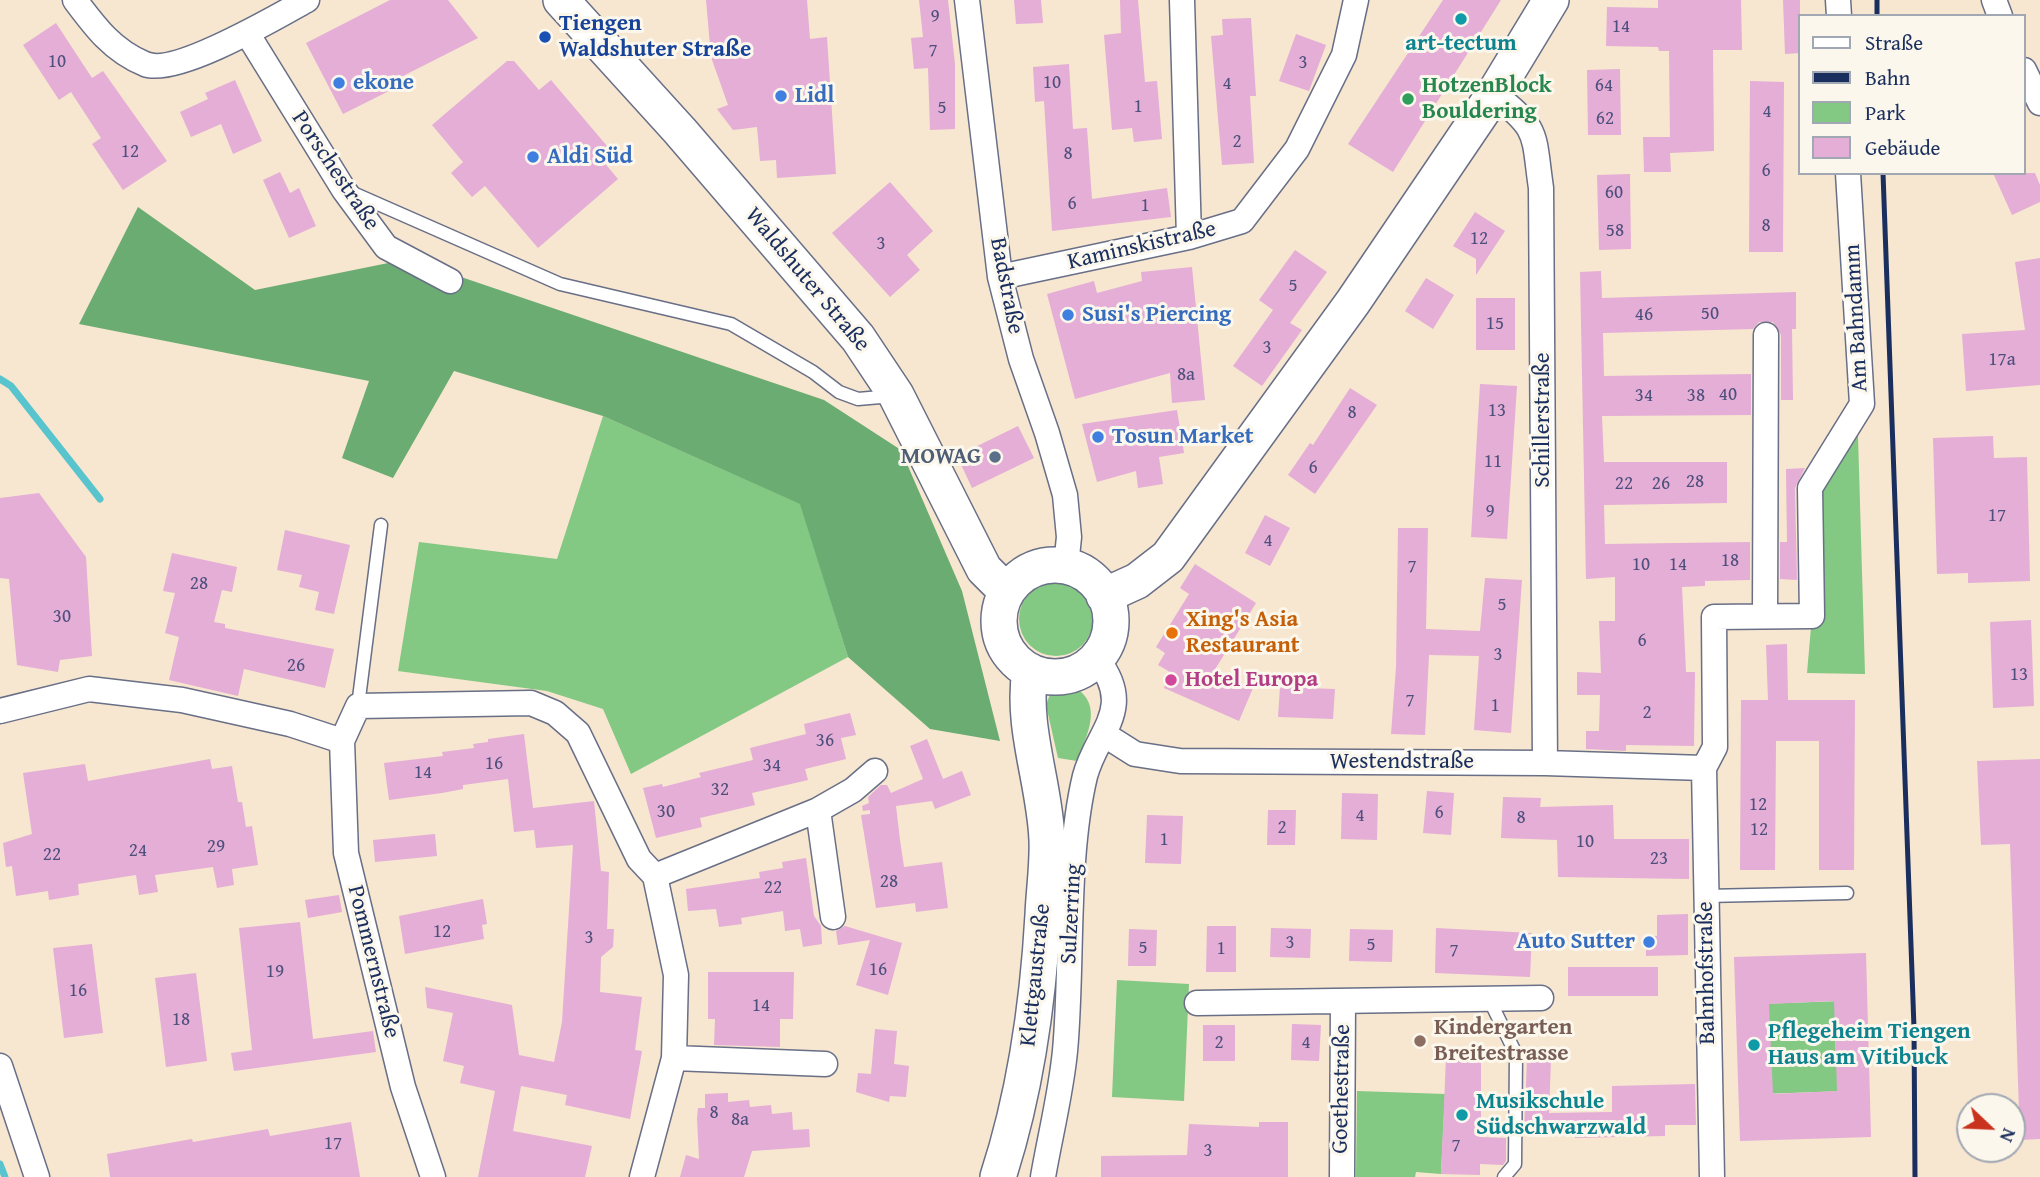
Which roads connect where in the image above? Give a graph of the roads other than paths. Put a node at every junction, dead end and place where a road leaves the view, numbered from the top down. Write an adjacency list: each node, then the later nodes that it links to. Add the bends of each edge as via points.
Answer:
1 (75, 0): 8 (street, via 106,41 148,66 194,58)
2 (307, 0): 8 (street)
3 (561, 0): 18 (main road, Waldshuter Straße, via 859,338)
4 (967, 0): 15 (street, Badstraße)
5 (1182, 0): 14 (street)
6 (1356, 0): 14 (street, Kaminskistraße, via 1344,55 1297,149 1242,221)
7 (1551, 0): 10 (main road)
8 (247, 33): 13 (street, Porschestraße)
9 (2026, 74): 11 (street)
10 (1494, 94): 22 (main road, via 1353,302 1195,504 1168,557 1137,581); 30 (street, Schillerstraße, via 1533,129 1541,188)
11 (2040, 103)
12 (1848, 175): 23 (street, Am Bahndamm, via 1862,404 1810,488 1812,615)
13 (344, 190): 16 (street, Porschestraße, via 386,247); 18 (lane, via 561,284 731,324 813,372 832,390 859,399)
14 (1189, 237): 15 (street, Kaminskistraße)
15 (1000, 277): 20 (street, Badstraße, via 1065,495)
16 (450, 281)
17 (1766, 335): 23 (street)
18 (895, 395): 21 (main road, Waldshuter Straße, via 984,569)
19 (381, 525): 26 (lane)
20 (1066, 566): 21 (main road, via 1035,569); 22 (main road, via 1080,570)
21 (1006, 592): 25 (main road, via 998,617 1001,638 1010,657)
22 (1104, 596): 24 (main road, via 1110,629)
23 (1765, 616): 31 (street, via 1714,617 1715,747)
24 (1097, 659): 25 (main road, via 1070,675); 28 (street, Sulzerring, via 1113,691)
25 (1030, 671): 48 (main road, Klettgaustraße, via 1026,699 1047,841 1038,995 1026,1073)
26 (358, 706): 29 (street, Pommernstraße); 34 (street, via 531,703 555,713 578,733 639,859)
27 (0, 711): 29 (street, via 89,689 182,699)
28 (1105, 735): 30 (street, Westendstraße, via 1135,754 1180,761); 49 (street, Sulzerring, via 1086,775 1078,825 1065,1053)
29 (342, 741): 46 (street, Pommernstraße, via 346,853 403,1087)
30 (1545, 763): 31 (street, Westendstraße)
31 (1704, 768): 36 (street, Bahnhofstraße)
32 (875, 771): 33 (street)
33 (818, 810): 34 (street); 37 (street)
34 (655, 876): 42 (street, via 677,975)
35 (1847, 893): 36 (lane)
36 (1705, 896): 52 (street, Bahnhofstraße)
37 (833, 918)
38 (1541, 998): 39 (street, Goethestraße)
39 (1489, 999): 40 (street, Goethestraße); 51 (lane, via 1516,1054 1515,1164)
40 (1343, 1001): 41 (street, Goethestraße); 50 (street, Goethestraße)
41 (1197, 1003)
42 (674, 1058): 43 (street); 47 (street)
43 (825, 1064)
44 (0, 1066): 45 (street)
45 (37, 1177)
46 (433, 1177)
47 (642, 1177)
48 (998, 1177)
49 (1043, 1177)
50 (1342, 1177)
51 (1504, 1177)
52 (1712, 1177)

